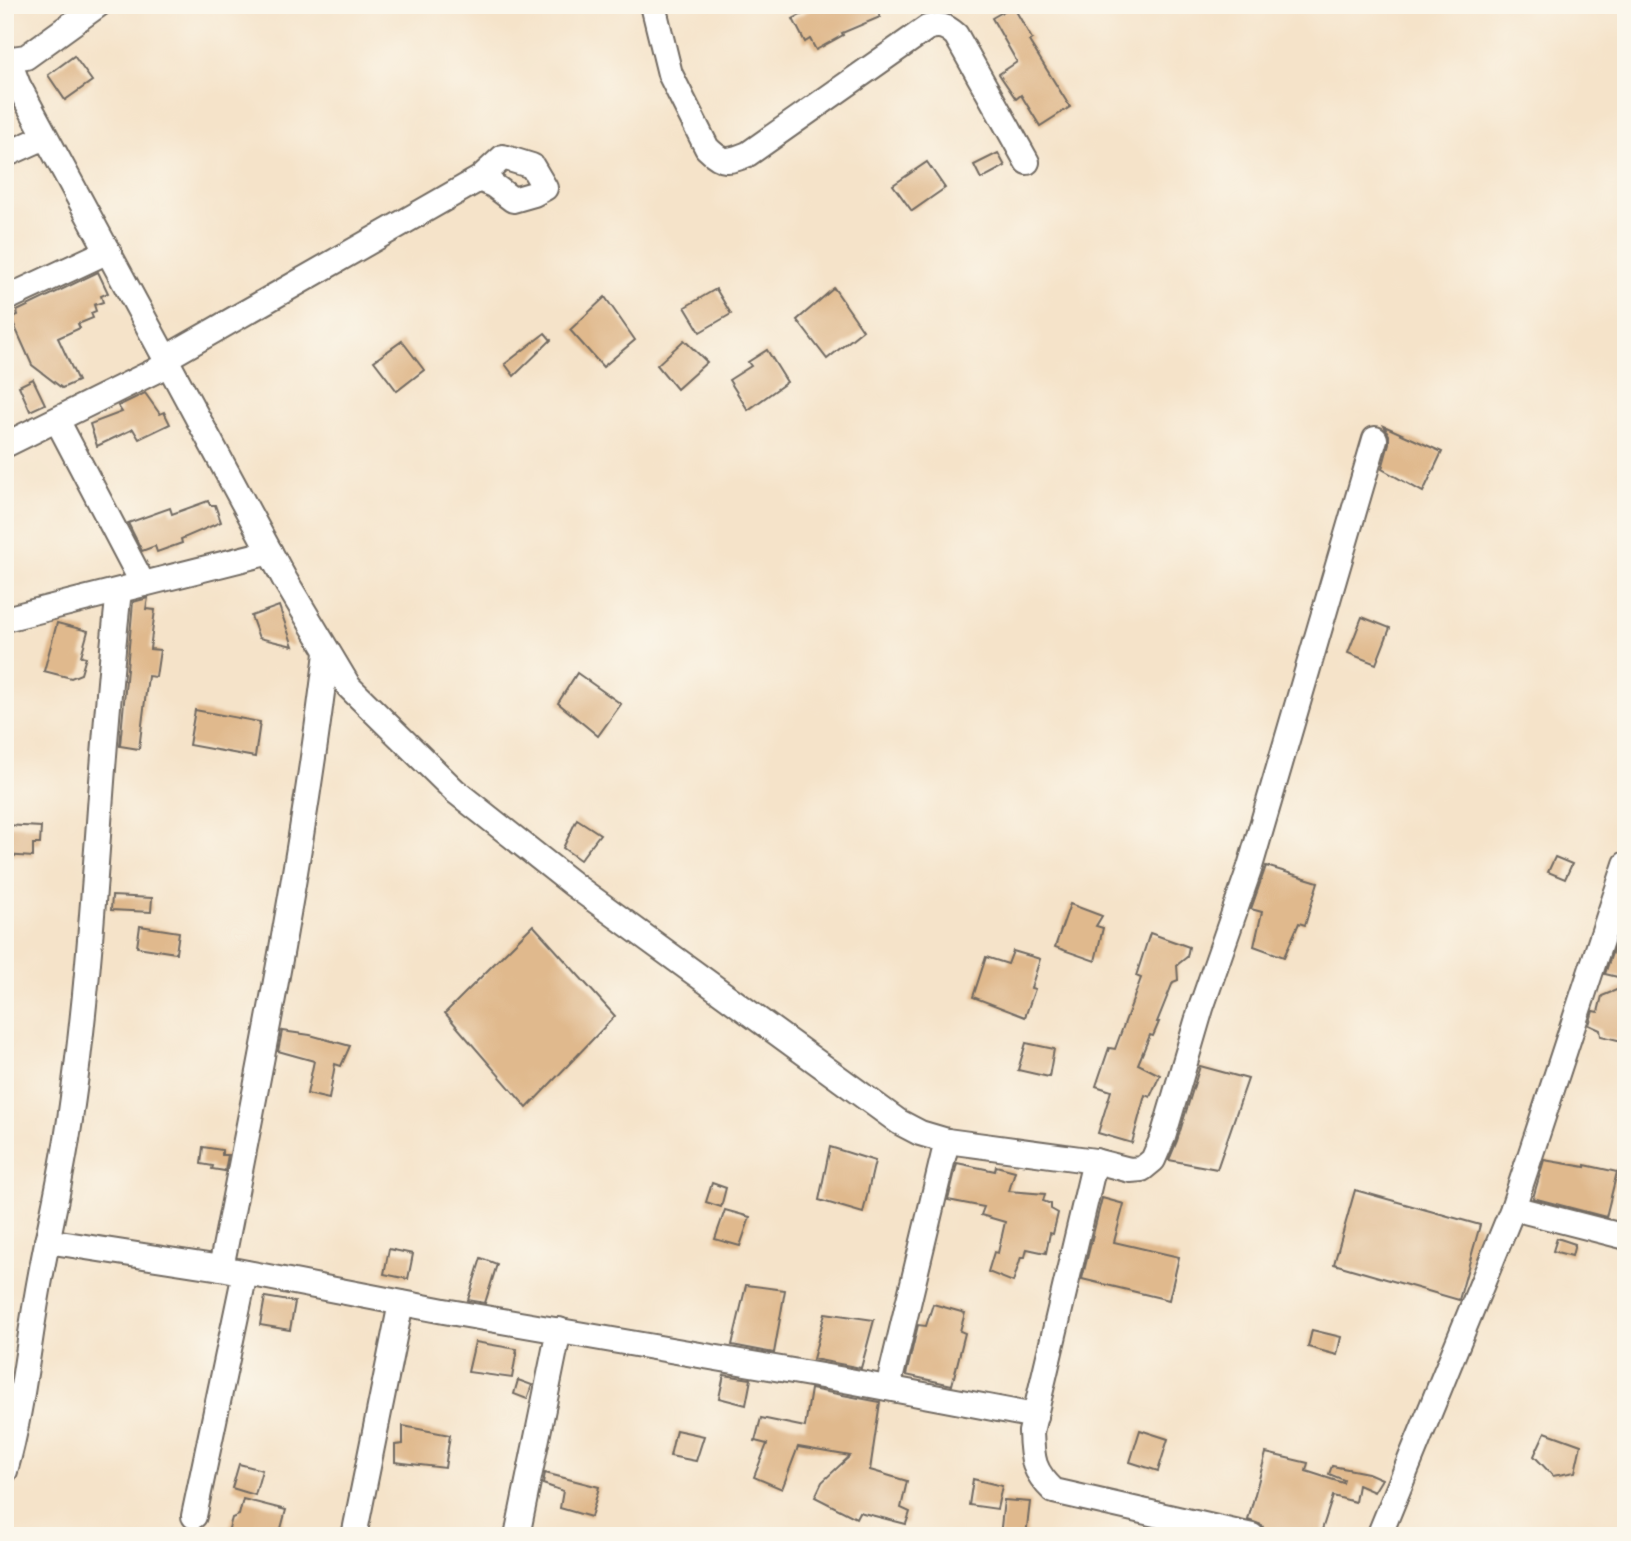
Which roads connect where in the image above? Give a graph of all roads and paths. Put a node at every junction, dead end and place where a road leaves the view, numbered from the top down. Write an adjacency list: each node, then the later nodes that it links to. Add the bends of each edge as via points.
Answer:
1 (98, 5): 3 (street, via 26,57)
2 (653, 5): 6 (street, via 670,74 707,148 717,158 730,161 748,153 939,24 956,35)
3 (7, 60): 4 (street)
4 (45, 137): 5 (street); 8 (street)
5 (5, 155)
6 (1027, 162)
7 (479, 179): 10 (street)
8 (108, 251): 9 (street); 10 (street)
9 (5, 299)
10 (167, 361): 11 (street); 14 (street)
11 (57, 420): 13 (street); 15 (street)
12 (1375, 439): 20 (street, via 1249,870 1200,1008 1163,1137 1153,1160 1142,1169)
13 (5, 445)
14 (270, 552): 15 (street); 17 (street)
15 (131, 587): 16 (street); 23 (street, via 109,680 93,908 71,1113)
16 (6, 618)
17 (327, 653): 19 (street, via 349,687 454,790 574,885 899,1122); 24 (street)
18 (1626, 864): 21 (street)
19 (947, 1141): 20 (street); 27 (street)
20 (1095, 1161): 28 (street)
21 (1513, 1208): 22 (street); 34 (street)
22 (1626, 1237)
23 (47, 1241): 24 (street); 29 (street)
24 (233, 1270): 25 (street); 30 (street)
25 (401, 1303): 26 (street); 31 (street)
26 (559, 1330): 27 (street); 32 (street)
27 (888, 1388): 28 (street)
28 (1035, 1416): 33 (street, via 1032,1458 1039,1476 1054,1491)
29 (5, 1471)
30 (194, 1516)
31 (354, 1536)
32 (517, 1536)
33 (1252, 1536)
34 (1379, 1536)

